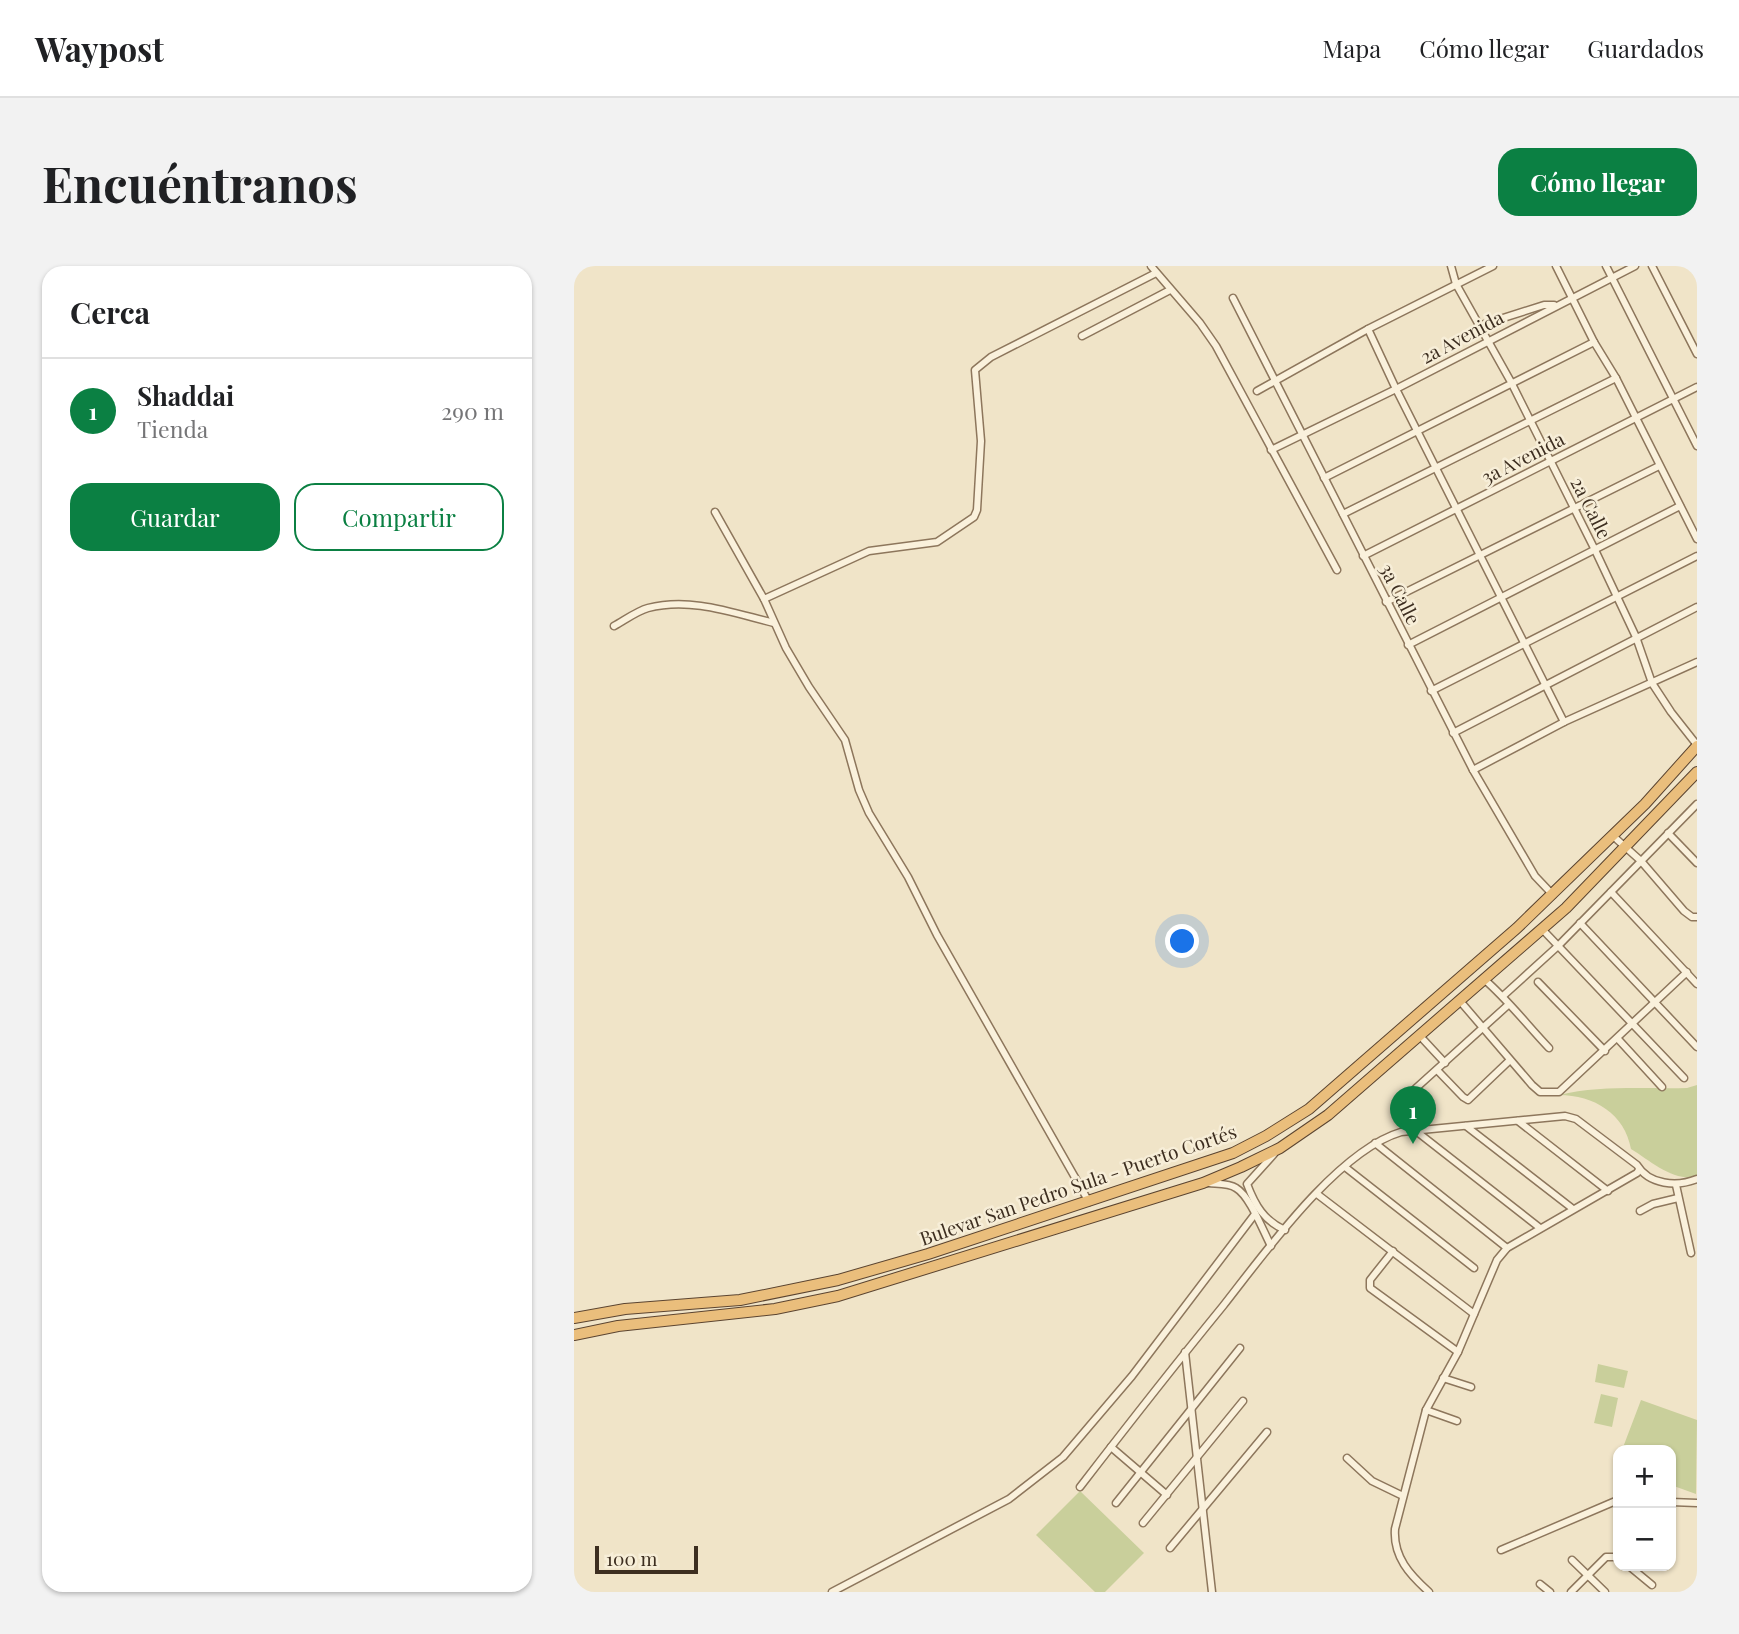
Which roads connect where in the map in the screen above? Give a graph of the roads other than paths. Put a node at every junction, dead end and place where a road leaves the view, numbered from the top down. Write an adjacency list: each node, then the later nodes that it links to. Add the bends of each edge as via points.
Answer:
1 (1151, 266): 8 (street)
2 (1451, 266): 10 (street, 2a Calle)
3 (1493, 266): 10 (street)
4 (1556, 266): 13 (street)
5 (1606, 266): 9 (street)
6 (1635, 266): 9 (street, 2a Avenida)
7 (1652, 266): 20 (street)
8 (1156, 273): 11 (street); 51 (street, via 991,357 975,370 981,441 974,517 937,542 869,551)
9 (1612, 278): 13 (street, 2a Avenida); 27 (street)
10 (1456, 284): 15 (street, 2a Calle); 16 (street)
11 (1170, 290): 17 (street); 33 (street, via 1216,346)
12 (1233, 298): 22 (street, 3a Calle)
13 (1572, 299): 14 (street, 2a Avenida); 19 (street)
14 (1556, 305): 15 (street); 18 (street, 2a Avenida)
15 (1478, 326): 18 (street, 2a Calle)
16 (1368, 329): 22 (street); 25 (street)
17 (1082, 336)
18 (1487, 342): 23 (street, 2a Calle); 25 (street, 2a Avenida)
19 (1594, 342): 21 (street); 23 (street)
20 (1697, 354)
21 (1616, 378): 28 (street); 29 (street)
22 (1274, 380): 26 (street); 31 (street, 3a Calle)
23 (1511, 382): 29 (street, 2a Calle); 30 (street)
24 (1697, 387): 27 (street, 3a Avenida)
25 (1396, 389): 30 (street); 31 (street, 2a Avenida)
26 (1257, 391)
27 (1673, 399): 28 (street, 3a Avenida); 32 (street)
28 (1636, 418): 34 (street, 3a Avenida); 35 (street)
29 (1529, 420): 34 (street, 2a Calle); 36 (street)
30 (1417, 431): 36 (street); 37 (street)
31 (1303, 436): 33 (street, 2a Avenida); 37 (street, 3a Calle)
32 (1697, 446)
33 (1271, 450): 48 (street)
34 (1550, 463): 39 (street, 3a Avenida); 40 (street, 2a Calle)
35 (1659, 466): 38 (street); 40 (street)
36 (1435, 467): 39 (street); 42 (street)
37 (1324, 478): 42 (street, 3a Calle)
38 (1681, 506): 43 (street); 44 (street)
39 (1458, 509): 45 (street, 3a Avenida); 47 (street)
40 (1573, 509): 44 (street, 2a Calle); 47 (street)
41 (715, 512): 51 (street)
42 (1343, 514): 45 (street, 3a Calle)
43 (1697, 539)
44 (1595, 550): 49 (street, 2a Calle); 50 (street)
45 (1363, 556): 52 (street, 3a Calle)
46 (1697, 556): 49 (street)
47 (1480, 557): 50 (street); 52 (street)
48 (1337, 570)
49 (1617, 597): 56 (street, 2a Calle); 57 (street)
50 (1502, 598): 57 (street); 58 (street)
51 (764, 599): 54 (street)
52 (1386, 602): 58 (street, 3a Calle)
53 (1697, 607): 56 (street)
54 (774, 623): 55 (street, via 689,605 648,608); 114 (street, via 808,687 845,740 869,813)
55 (614, 626)
56 (1636, 637): 60 (street, 2a Calle); 61 (street)
57 (1525, 644): 61 (street); 62 (street)
58 (1408, 645): 62 (street, 3a Calle)
59 (1697, 662): 60 (street)
60 (1652, 683): 63 (street); 65 (street, 2a Calle)
61 (1546, 685): 63 (street); 64 (street)
62 (1431, 691): 64 (street, 3a Calle)
63 (1564, 722): 66 (street)
64 (1453, 733): 66 (street, 3a Calle)
65 (1697, 745): 70 (highway, Bulevar San Pedro Sula - Puerto Cortés)
66 (1473, 770): 75 (street, 3a Calle, via 1535,876)
67 (1697, 772): 71 (highway, Bulevar San Pedro Sula - Puerto Cortés)
68 (1697, 804): 69 (street)
69 (1668, 833): 72 (street); 73 (street)
70 (1613, 836): 71 (street); 75 (highway, Bulevar San Pedro Sula - Puerto Cortés)
71 (1626, 848): 72 (street); 78 (highway, Bulevar San Pedro Sula - Puerto Cortés)
72 (1641, 861): 74 (street); 76 (street, via 1684,911)
73 (1697, 863)
74 (1611, 892): 77 (street); 80 (street)
75 (1553, 895): 114 (highway, Bulevar San Pedro Sula - Puerto Cortés, via 1309,1109 1218,1160)
76 (1697, 917)
77 (1580, 923): 79 (street); 86 (street)
78 (1542, 929): 79 (street); 81 (highway, Bulevar San Pedro Sula - Puerto Cortés)
79 (1558, 946): 84 (street); 88 (street)
80 (1687, 972): 82 (street); 86 (street)
81 (1485, 980): 84 (street); 85 (highway, Bulevar San Pedro Sula - Puerto Cortés)
82 (1696, 981)
83 (1538, 982): 94 (street)
84 (1503, 996): 87 (street)
85 (1460, 1001): 89 (street); 90 (highway, Bulevar San Pedro Sula - Puerto Cortés)
86 (1656, 1002): 88 (street); 92 (street)
87 (1508, 1005): 89 (street); 93 (street)
88 (1633, 1024): 91 (street); 98 (street)
89 (1483, 1030): 95 (street); 96 (street)
90 (1420, 1036): 96 (street); 105 (highway, Bulevar San Pedro Sula - Puerto Cortés, via 1328,1115)
91 (1618, 1039): 94 (street); 99 (street)
92 (1697, 1047)
93 (1549, 1048)
94 (1605, 1051): 95 (street, via 1559,1092 1549,1093 1540,1092)
95 (1510, 1060): 97 (street, via 1468,1100)
96 (1445, 1063): 97 (street)
97 (1437, 1070): 100 (street)
98 (1684, 1078)
99 (1662, 1087)
100 (1405, 1098)
101 (1518, 1121): 102 (street); 107 (street, via 1571,1117); 111 (street)
102 (1466, 1126): 103 (street); 115 (street)
103 (1416, 1131): 104 (street); 119 (street)
104 (1375, 1143): 106 (street); 124 (street)
105 (1280, 1148): 109 (highway, Bulevar San Pedro Sula - Puerto Cortés); 121 (street, via 1247,1184 1260,1212 1270,1224)
106 (1345, 1167): 112 (street); 127 (street)
107 (1639, 1170): 110 (street); 111 (street)
108 (1697, 1179): 110 (street)
109 (1203, 1183): 117 (street, via 1238,1189); 120 (highway, Bulevar San Pedro Sula - Puerto Cortés)
110 (1676, 1185): 113 (street)
111 (1608, 1191): 115 (street)
112 (1317, 1194): 121 (street); 125 (street)
113 (1678, 1198): 116 (street); 126 (street)
114 (1089, 1202): 118 (highway, Bulevar San Pedro Sula - Puerto Cortés); 120 (highway, via 1084,1209 1041,1224)
115 (1573, 1209): 119 (street)
116 (1640, 1211)
117 (1255, 1214): 122 (street); 162 (street, via 1132,1376 1063,1457 1009,1499)
118 (1025, 1223): 123 (highway, via 1037,1227); 129 (highway, Bulevar San Pedro Sula - Puerto Cortés, via 889,1266 800,1288 740,1300)
119 (1540, 1228): 124 (street)
120 (1054, 1230): 123 (highway, Bulevar San Pedro Sula - Puerto Cortés)
121 (1285, 1230): 122 (street)
122 (1271, 1246): 132 (street)
123 (999, 1247): 130 (highway, Bulevar San Pedro Sula - Puerto Cortés, via 807,1303 618,1325)
124 (1507, 1248): 128 (street, via 1489,1276)
125 (1393, 1251): 128 (street); 133 (street, via 1370,1280 1370,1288)
126 (1690, 1253)
127 (1474, 1268)
128 (1474, 1314): 133 (street)
129 (574, 1318)
130 (574, 1335)
131 (1240, 1348): 137 (street)
132 (1185, 1352): 137 (street); 141 (street)
133 (1458, 1352): 134 (street)
134 (1443, 1378): 135 (street); 138 (street)
135 (1471, 1387)
136 (1243, 1401): 142 (street)
137 (1192, 1407): 142 (street); 144 (street)
138 (1426, 1410): 139 (street); 147 (street)
139 (1457, 1422)
140 (1267, 1432): 152 (street)
141 (1111, 1447): 144 (street); 145 (street)
142 (1198, 1458): 146 (street); 152 (street)
143 (1347, 1458): 147 (street, via 1372,1481)
144 (1141, 1473): 146 (street); 150 (street)
145 (1080, 1487)
146 (1167, 1495): 153 (street)
147 (1403, 1496): 164 (street, via 1395,1529 1397,1554)
148 (1613, 1502): 155 (street)
149 (1676, 1502): 151 (street)
150 (1116, 1503)
151 (1697, 1503)
152 (1203, 1509): 154 (street); 163 (street)
153 (1143, 1523)
154 (1170, 1548)
155 (1501, 1550)
156 (1613, 1557): 159 (street, via 1606,1557)
157 (1572, 1560): 159 (street)
158 (1635, 1571): 161 (street)
159 (1587, 1575): 166 (street); 167 (street)
160 (1540, 1584): 165 (street)
161 (1652, 1585)
162 (832, 1592)
163 (1212, 1592)
164 (1429, 1592)
165 (1550, 1592)
166 (1571, 1592)
167 (1605, 1592)

